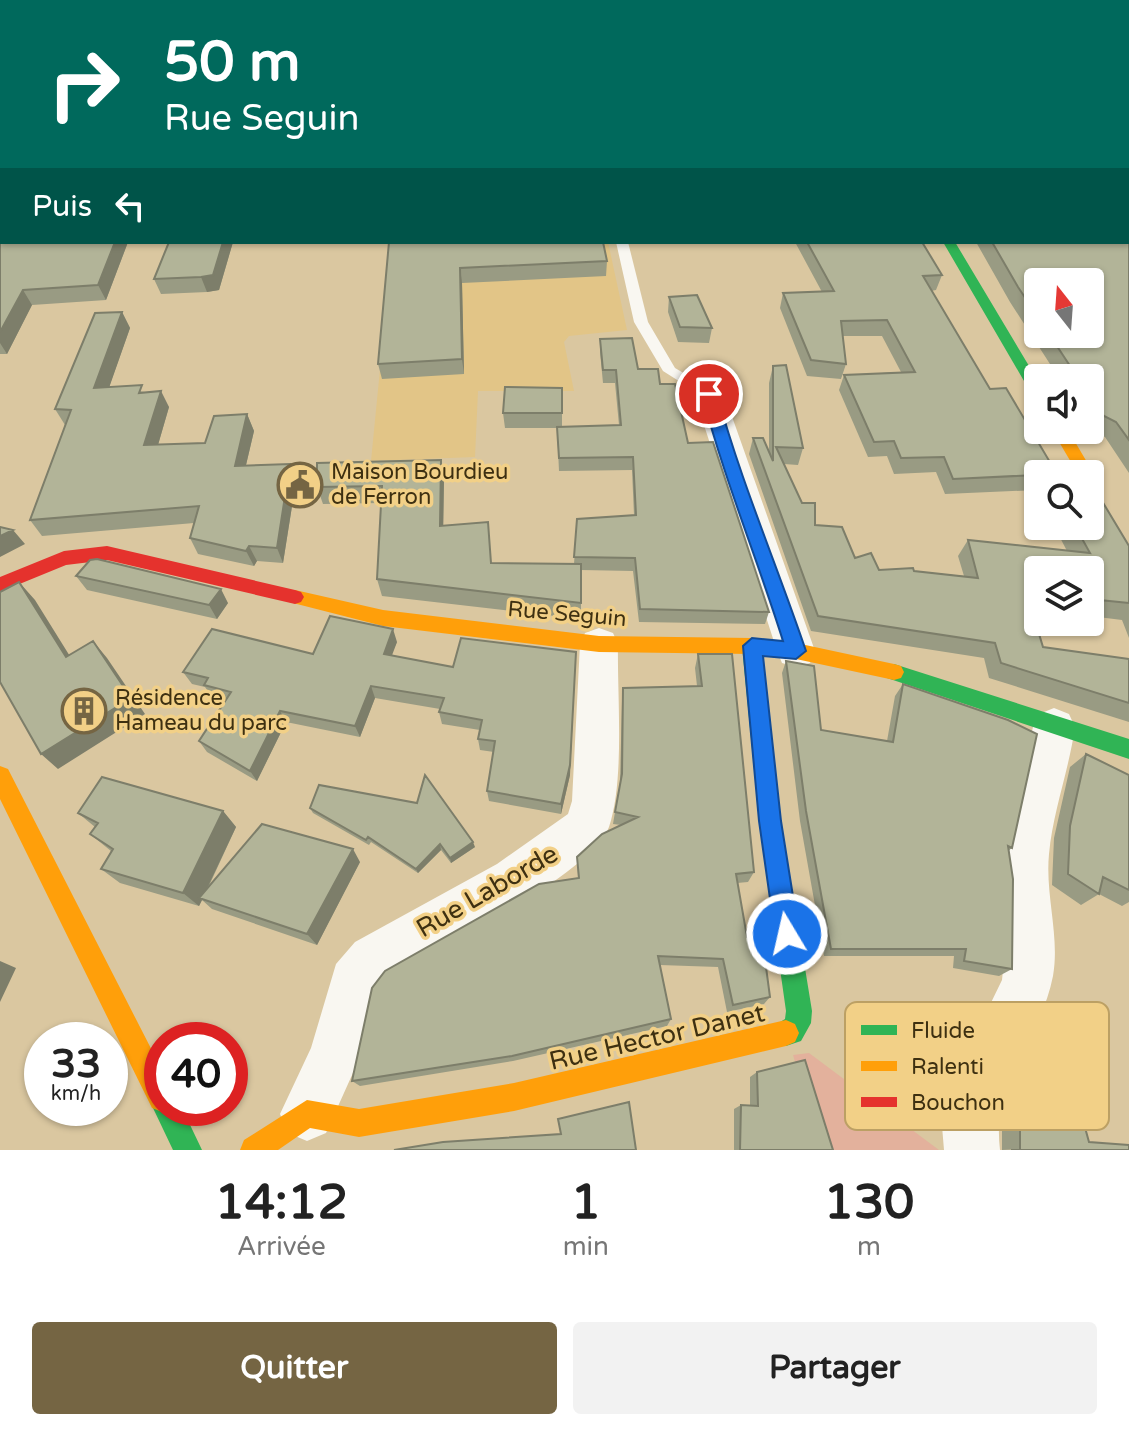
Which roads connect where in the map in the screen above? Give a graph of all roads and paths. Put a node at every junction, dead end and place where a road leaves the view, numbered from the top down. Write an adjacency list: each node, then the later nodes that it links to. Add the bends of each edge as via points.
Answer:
1 (622, 244): 4 (lane, via 641,322 670,371)
2 (950, 244): 3 (street)
3 (1024, 369)
4 (709, 394): 8 (street, via 729,469)
5 (0, 585): 6 (street, Rue Seguin, via 64,558 107,553 383,618)
6 (599, 644): 7 (street, Rue Seguin); 14 (street, Rue Laborde, via 594,801 587,826 513,880 372,959 354,982 335,1055)
7 (752, 646): 8 (street, Rue Seguin); 14 (street, Rue Hector Danet, via 770,821 799,1011 792,1032 514,1097 359,1123)
8 (796, 651): 9 (street, Rue Seguin, via 899,673)
9 (1054, 727): 10 (street, Rue Seguin); 12 (street, via 1026,853 1028,978)
10 (1129, 749)
11 (0, 776): 13 (street)
12 (1017, 1002)
13 (144, 1062)
14 (307, 1114): 18 (street)
15 (176, 1126): 17 (street)
16 (968, 1130): 19 (street)
17 (188, 1150)
18 (254, 1150)
19 (972, 1150)

